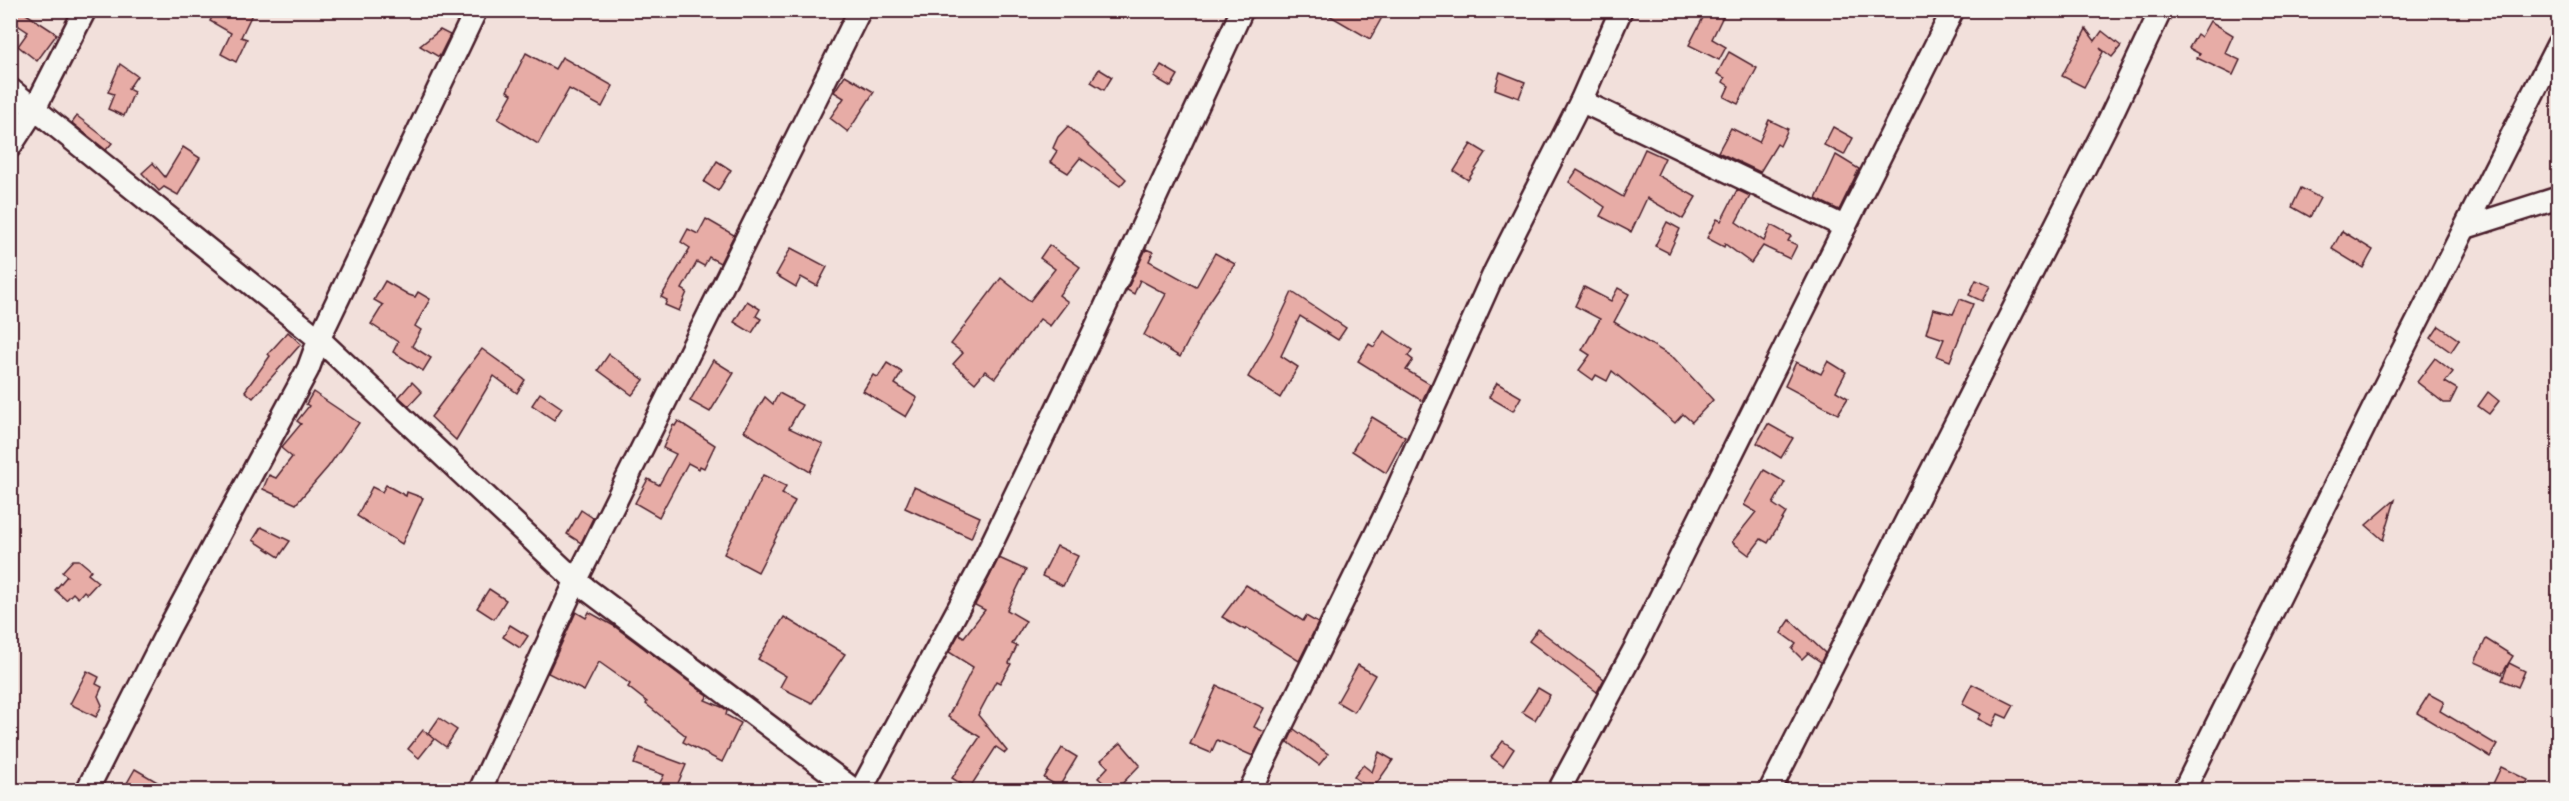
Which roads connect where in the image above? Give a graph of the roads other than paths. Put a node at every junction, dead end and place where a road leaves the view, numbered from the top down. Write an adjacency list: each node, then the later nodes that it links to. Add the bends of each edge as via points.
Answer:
1 (85, 10): 11 (street)
2 (476, 10): 16 (street)
3 (860, 10): 17 (street)
4 (1242, 10): 21 (street, via 979,570)
5 (1621, 10): 10 (street)
6 (1953, 10): 15 (street)
7 (2161, 10): 24 (street)
8 (2559, 44): 14 (street)
9 (10, 89): 11 (street)
10 (1581, 101): 15 (street); 22 (street, via 1495,271 1390,505)
11 (34, 110): 12 (street); 16 (street)
12 (10, 147)
13 (2559, 198): 14 (street)
14 (2467, 226): 25 (street)
15 (1845, 227): 23 (street, via 1635,648)
16 (319, 339): 17 (street); 18 (street, via 301,383)
17 (576, 581): 19 (street); 20 (street)
18 (87, 790)
19 (480, 790)
20 (854, 790)
21 (861, 790)
22 (1250, 790)
23 (1559, 790)
24 (1770, 790)
25 (2184, 790)

